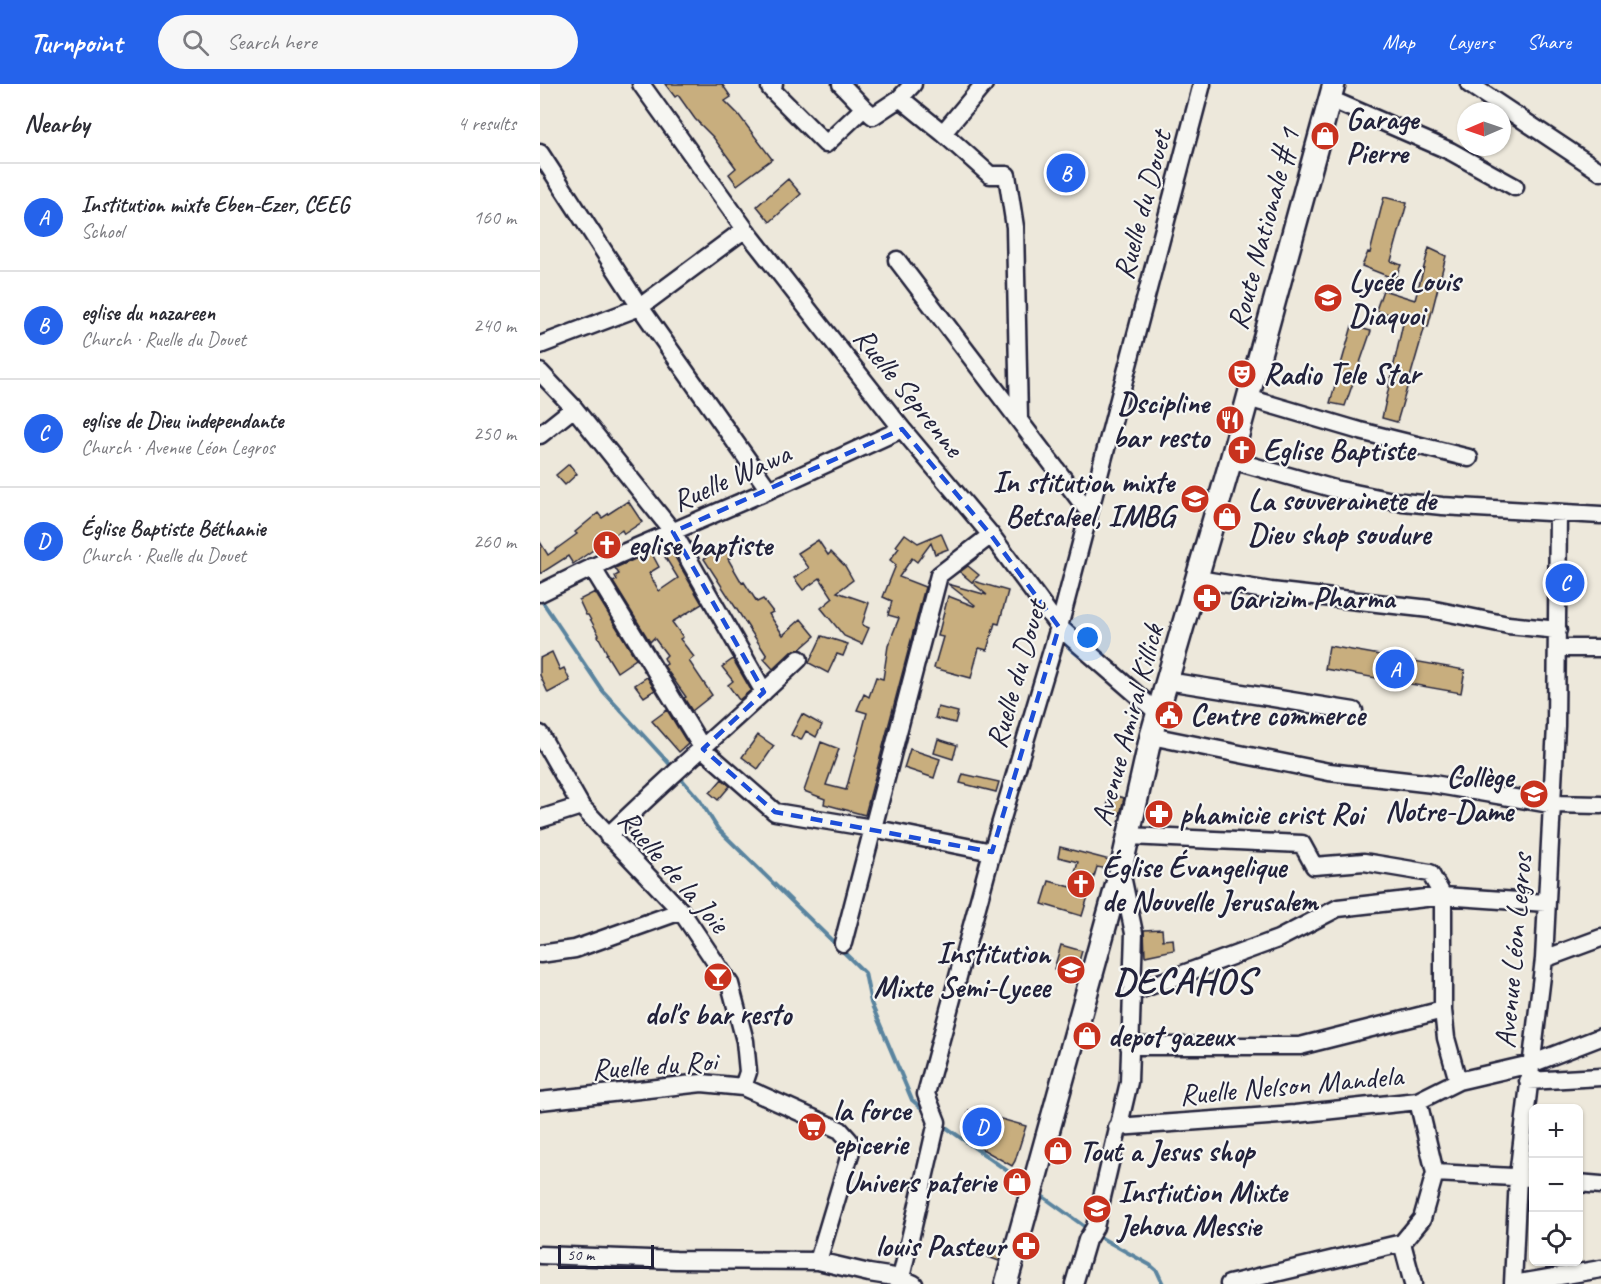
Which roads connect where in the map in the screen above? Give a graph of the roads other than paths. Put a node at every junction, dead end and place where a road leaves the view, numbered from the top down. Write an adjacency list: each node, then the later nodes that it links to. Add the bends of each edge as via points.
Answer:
1 (774, 84): 10 (street, via 770,88 826,144)
2 (841, 84): 10 (street)
3 (912, 84): 9 (street)
4 (984, 84): 11 (street)
5 (1202, 84): 28 (street, Ruelle du Douet)
6 (1469, 84): 13 (street)
7 (645, 86): 15 (street, Ruelle Seprenne)
8 (1332, 92): 14 (street); 20 (main road, Route Nationale # 1)
9 (900, 98): 10 (street, via 873,116); 11 (street)
10 (864, 108)
11 (943, 133): 22 (street, via 990,176 1007,175 1014,227)
12 (540, 153): 17 (street)
13 (1601, 172)
14 (1515, 187)
15 (745, 229): 17 (street); 23 (street, Ruelle Seprenne)
16 (897, 261): 22 (street)
17 (640, 307): 18 (street); 27 (street)
18 (540, 345)
19 (540, 372): 21 (street)
20 (1248, 398): 25 (street); 26 (main road, Route Nationale # 1)
21 (574, 408): 24 (street); 31 (street)
22 (1019, 419): 28 (street)
23 (902, 429): 27 (street, Ruelle Wawa); 32 (street, Ruelle Seprenne)
24 (540, 435)
25 (1469, 458)
26 (1231, 460): 29 (street, via 1393,501); 34 (main road, Avenue Amiral Killick)
27 (769, 490): 31 (street, Ruelle Wawa)
28 (1088, 511): 36 (street, Ruelle du Douet)
29 (1558, 513): 30 (street); 37 (street, Avenue Léon Legros)
30 (1601, 515)
31 (673, 532): 33 (street, Ruelle Wawa); 42 (street)
32 (992, 535): 36 (street, Ruelle Seprenne); 52 (street, via 939,574)
33 (592, 567): 35 (street, Ruelle Wawa); 47 (street)
34 (1198, 579): 37 (street); 41 (main road, Avenue Amiral Killick)
35 (544, 592)
36 (1059, 627): 44 (street, Ruelle Seprenne); 55 (street, Ruelle du Douet)
37 (1558, 630): 38 (street, Avenue Léon Legros)
38 (1558, 648): 39 (street); 48 (street, Avenue Léon Legros)
39 (1601, 648)
40 (799, 659): 42 (street)
41 (1167, 681): 43 (street); 44 (main road, Avenue Amiral Killick)
42 (764, 692): 47 (street)
43 (1354, 711)
44 (1158, 713): 46 (main road, Avenue Amiral Killick)
45 (540, 734): 50 (street, Ruelle de la Joie)
46 (1151, 736): 48 (street, via 1329,772); 54 (main road, Avenue Amiral Killick)
47 (704, 749): 52 (street, via 775,812); 53 (street)
48 (1551, 804): 49 (street); 58 (street, Avenue Léon Legros)
49 (1601, 805)
50 (582, 806): 51 (street); 53 (street, Ruelle de la Joie)
51 (540, 819)
52 (872, 828): 55 (street); 61 (street)
53 (608, 836): 59 (street, Ruelle de la Joie)
54 (1129, 836): 56 (main road, Avenue Amiral Killick); 57 (street, via 1302,844 1314,866 1364,862 1430,873)
55 (992, 852): 84 (street, Ruelle du Douet, via 926,1094 937,1122)
56 (1120, 869): 64 (street, via 1134,933); 86 (main road, Avenue Amiral Killick)
57 (1443, 896): 58 (street); 64 (street, via 1338,908 1278,939); 65 (street)
58 (1546, 903): 63 (street, Avenue Léon Legros)
59 (681, 911): 62 (street, via 575,949); 71 (street, Ruelle de la Joie, via 730,984 745,1041 748,1072)
60 (1601, 938): 63 (street)
61 (843, 943)
62 (540, 954)
63 (1544, 959): 68 (street, Avenue Léon Legros)
64 (1131, 993): 67 (street)
65 (1443, 1010): 67 (street, via 1300,1046); 70 (street)
66 (1601, 1037): 68 (street, Ruelle Nelson Mandela)
67 (1129, 1046): 74 (street, via 1129,1082)
68 (1529, 1072): 69 (street); 70 (street, Ruelle Nelson Mandela); 76 (street, Avenue Léon Legros)
69 (1601, 1077)
70 (1458, 1081): 73 (street, Ruelle Nelson Mandela)
71 (743, 1088): 72 (street, Ruelle du Roi, via 702,1083); 81 (street, Ruelle du Roi, via 840,1130 849,1140 851,1151)
72 (540, 1101)
73 (1418, 1101): 74 (street, Ruelle Nelson Mandela); 75 (street)
74 (1117, 1126): 87 (street, via 1091,1233)
75 (1435, 1173): 76 (street); 79 (street, via 1422,1219)
76 (1526, 1177): 90 (street, Avenue Léon Legros)
77 (1583, 1183): 78 (street)
78 (1601, 1185)
79 (1402, 1243): 88 (street); 89 (street)
80 (540, 1256): 81 (street)
81 (818, 1261): 83 (street)
82 (1601, 1269): 90 (street)
83 (869, 1273): 84 (street); 85 (street)
84 (908, 1281)
85 (855, 1284)
86 (1006, 1284)
87 (1074, 1284)
88 (1229, 1284)
89 (1413, 1284)
90 (1513, 1284)

